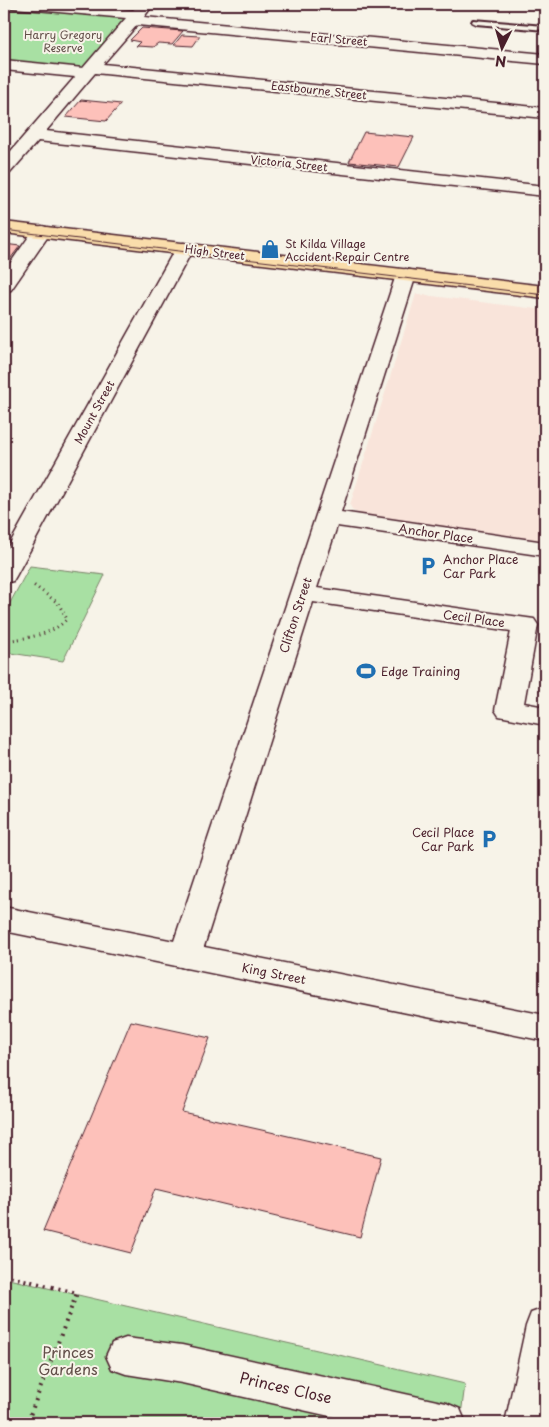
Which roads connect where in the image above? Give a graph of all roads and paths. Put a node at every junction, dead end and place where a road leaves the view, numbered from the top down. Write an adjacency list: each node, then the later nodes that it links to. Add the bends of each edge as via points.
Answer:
1 (14, 4): 2 (street, Earl Street)
2 (139, 13): 5 (street, Earl Street); 7 (street)
3 (476, 22): 4 (lane)
4 (545, 28)
5 (545, 59)
6 (4, 65): 7 (street, Eastbourne Street)
7 (89, 71): 8 (street, Eastbourne Street); 9 (street)
8 (545, 113)
9 (33, 135): 10 (street); 11 (street, Victoria Street)
10 (4, 169)
11 (545, 191)
12 (4, 227): 13 (main road, High Street)
13 (42, 232): 14 (main road, High Street); 16 (street)
14 (184, 249): 15 (main road, High Street); 20 (street, Mount Street)
15 (406, 275): 17 (main road, High Street); 18 (street, Clifton Street)
16 (4, 286)
17 (545, 292)
18 (326, 517): 19 (street, Anchor Place); 22 (street, Clifton Street)
19 (545, 549)
20 (4, 576)
21 (26, 580): 23 (path, via 54,599 67,619 53,630)
22 (302, 593): 24 (street, Cecil Place, via 525,625 509,710); 26 (street, Clifton Street)
23 (4, 641)
24 (545, 716)
25 (4, 919): 26 (street, King Street)
26 (185, 956): 27 (street, King Street)
27 (545, 1028)
28 (4, 1275): 31 (path, via 77,1293)
29 (545, 1326): 33 (street)
30 (126, 1356): 32 (street, Princes Close, via 182,1364)
31 (27, 1423)
32 (446, 1423)
33 (525, 1423)

